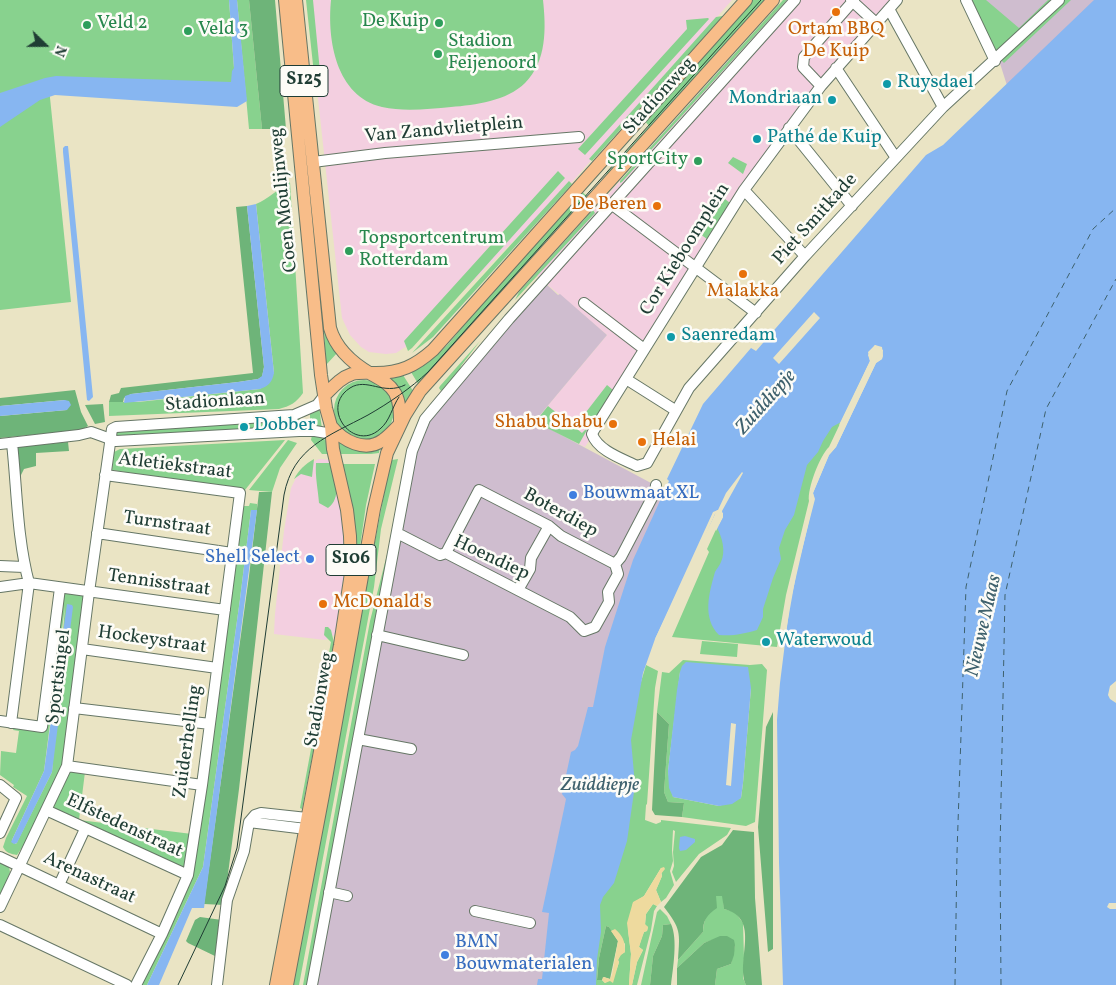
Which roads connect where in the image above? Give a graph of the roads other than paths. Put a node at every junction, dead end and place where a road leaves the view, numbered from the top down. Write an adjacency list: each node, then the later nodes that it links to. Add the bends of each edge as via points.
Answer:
1 (285, 0): 32 (main road, Coen Moulijnweg / S125)
2 (296, 0): 19 (main road, Coen Moulijnweg / S125)
3 (746, 0): 30 (main road, Stadionweg, via 433,350 418,363 404,369)
4 (773, 0): 25 (main road, Stadionweg / S106)
5 (795, 0): 21 (street)
6 (897, 0): 10 (street, Cor Kieboomplein)
7 (966, 0): 12 (street)
8 (1059, 0): 12 (street, Piet Smitkade)
9 (853, 1): 11 (street); 14 (street, via 804,57 803,67)
10 (889, 9): 11 (street, Cor Kieboomplein); 15 (street)
11 (876, 23): 13 (street, Cor Kieboomplein)
12 (995, 61): 15 (street, Piet Smitkade)
13 (836, 68): 14 (street, Cor Kieboomplein); 18 (street)
14 (822, 86): 16 (street, Cor Kieboomplein)
15 (943, 108): 18 (street, Piet Smitkade)
16 (789, 128): 20 (street, Cor Kieboomplein); 22 (street)
17 (579, 137): 19 (street, Van Zandvlietplein)
18 (896, 158): 22 (street, Piet Smitkade)
19 (313, 162): 30 (main road, Coen Moulijnweg / S125, via 330,328 342,351)
20 (744, 190): 23 (street); 24 (street, Cor Kieboomplein)
21 (611, 204): 24 (street); 28 (street)
22 (852, 206): 23 (street, Piet Smitkade)
23 (805, 256): 27 (street, Piet Smitkade)
24 (696, 267): 27 (street); 29 (street, Cor Kieboomplein)
25 (498, 303): 28 (street); 34 (main road, Stadionweg / S106, via 417,394)
26 (584, 303): 29 (street)
27 (756, 312): 33 (street, Piet Smitkade, via 689,388)
28 (512, 315): 45 (street, via 425,419 412,451)
29 (644, 350): 31 (street, Cor Kieboomplein)
30 (369, 373): 32 (main road, Stadionweg, via 345,377); 34 (main road, Stadionweg, via 393,390 398,399)
31 (626, 379): 33 (street); 39 (street, Cor Kieboomplein, via 592,434 600,446 637,466)
32 (324, 396): 35 (main road, Stadionweg / S106); 36 (street, Stadionlaan, via 317,405 294,415 116,427)
33 (675, 410): 39 (street, Piet Smitkade)
34 (400, 424): 35 (main road, Stadionweg, via 382,441 371,445 355,444); 71 (main road, Stadionweg / S106, via 387,453 374,509)
35 (331, 433): 36 (street, Stadionlaan, via 292,431 116,441); 71 (main road, Stadionweg / S106, via 347,510 351,572)
36 (110, 436): 37 (street, Stadionlaan, via 91,432); 40 (street, Sportsingel)
37 (12, 443): 38 (street, Stadionlaan); 50 (street)
38 (0, 444)
39 (647, 463)
40 (104, 475): 42 (street, Atletiekstraat); 44 (street, Sportsingel)
41 (656, 485): 48 (street)
42 (240, 493): 46 (street, Zuiderhelling)
43 (548, 526): 47 (street, Boterdiep, via 479,490); 48 (street, Boterdiep); 54 (street)
44 (97, 533): 46 (street, Turnstraat); 55 (street, Sportsingel)
45 (397, 533): 47 (street, Hoendiep, via 440,555); 57 (street)
46 (232, 553): 56 (street, Zuiderhelling)
47 (446, 553): 54 (street, Hoendiep)
48 (615, 564): 54 (street, Hoendiep, via 618,574 608,592 609,602 595,627 584,631 570,617)
49 (0, 566): 50 (street)
50 (24, 567): 51 (street)
51 (29, 584): 52 (street, Tennisstraat); 53 (street, Tennisstraat); 63 (street)
52 (0, 587)
53 (60, 588): 55 (street, Tennisstraat); 63 (street, Sportsingel, via 42,727)
54 (518, 590)
55 (89, 592): 56 (street, Tennisstraat); 58 (street, Sportsingel)
56 (225, 610): 60 (street, Zuiderhelling)
57 (377, 635): 59 (street); 65 (street)
58 (82, 649): 60 (street, Hockeystraat); 61 (street, Sportsingel)
59 (463, 655)
60 (217, 668): 64 (street, Zuiderhelling)
61 (74, 708): 64 (street); 67 (street, Sportsingel)
62 (0, 721): 63 (street)
63 (11, 722)
64 (210, 724): 69 (street, Zuiderhelling)
65 (358, 739): 66 (street); 78 (street)
66 (411, 750)
67 (67, 766): 69 (street); 70 (street, Sportsingel)
68 (0, 785): 73 (street, via 16,798)
69 (202, 785): 76 (street, Zuiderhelling)
70 (46, 810): 72 (street, Elfstedenstraat); 75 (street, Sportsingel)
71 (310, 825): 87 (street, via 261,813 254,815 249,822 244,850 227,900); 88 (main road, Stadionweg / S106); 89 (main road, Stadionweg / S106)
72 (85, 828): 76 (street, Elfstedenstraat); 77 (street)
73 (0, 833)
74 (0, 857): 75 (street, Arenastraat)
75 (20, 866): 77 (street, Arenastraat); 80 (street, Sportsingel)
76 (188, 875): 84 (street, Zuiderhelling)
77 (58, 884): 84 (street, Arenastraat)
78 (329, 892): 79 (street); 90 (street)
79 (347, 896)
80 (0, 907)
81 (475, 911): 82 (street)
82 (530, 923)
83 (0, 925): 85 (street)
84 (162, 934): 86 (street, Zuiderhelling)
85 (127, 985)
86 (136, 985)
87 (218, 985)
88 (276, 985)
89 (287, 985)
90 (312, 985)

